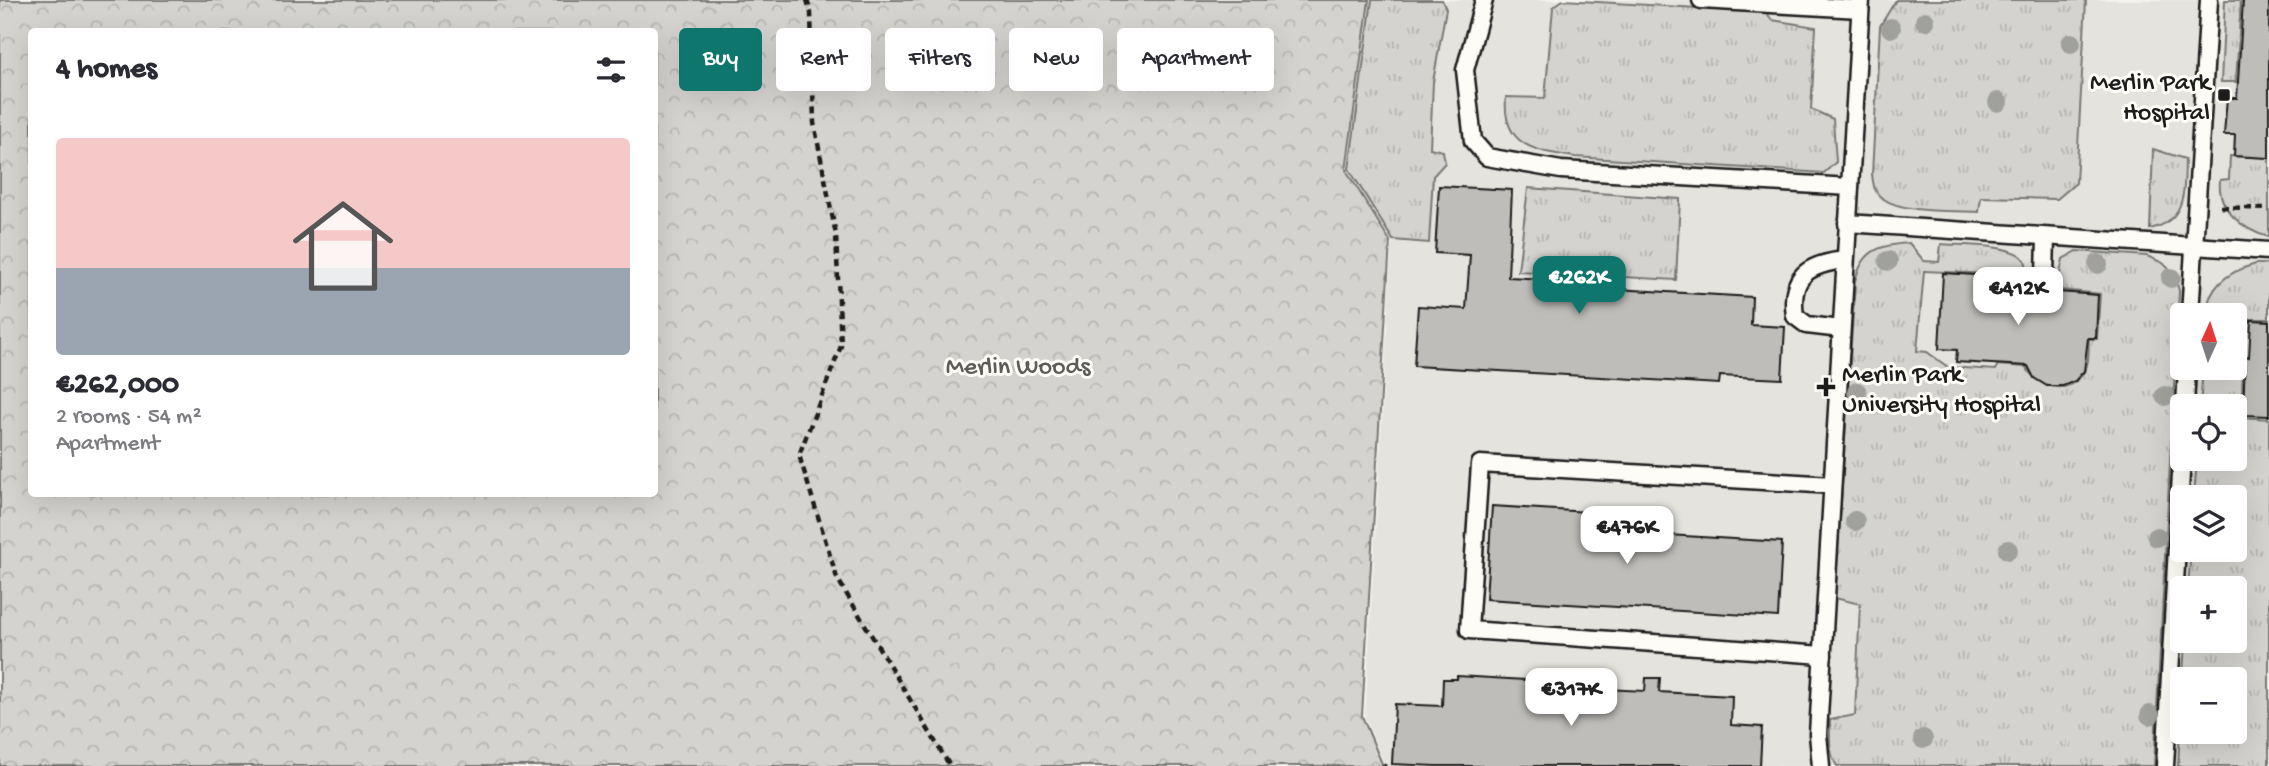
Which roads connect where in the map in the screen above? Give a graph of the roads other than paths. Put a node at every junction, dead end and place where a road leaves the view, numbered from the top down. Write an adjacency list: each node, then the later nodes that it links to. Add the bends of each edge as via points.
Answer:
1 (1484, 0): 5 (lane, via 1465,70 1473,141 1487,158 1561,170)
2 (1701, 0): 4 (lane)
3 (2209, 0): 8 (lane)
4 (1860, 5): 5 (lane)
5 (1850, 187): 6 (lane)
6 (1847, 223): 7 (lane); 10 (lane)
7 (2046, 237): 8 (lane); 11 (lane)
8 (2194, 247): 9 (lane); 12 (lane)
9 (2269, 251)
10 (1845, 260): 13 (lane); 13 (lane, via 1805,271 1793,303 1795,316 1807,325)
11 (2045, 276)
12 (2191, 303)
13 (1841, 329): 15 (lane)
14 (2181, 471): 18 (lane)
15 (1832, 485): 16 (lane); 16 (lane, via 1480,464 1469,630)
16 (1823, 655): 17 (lane, via 1818,734)
17 (1821, 766)
18 (2165, 766)

